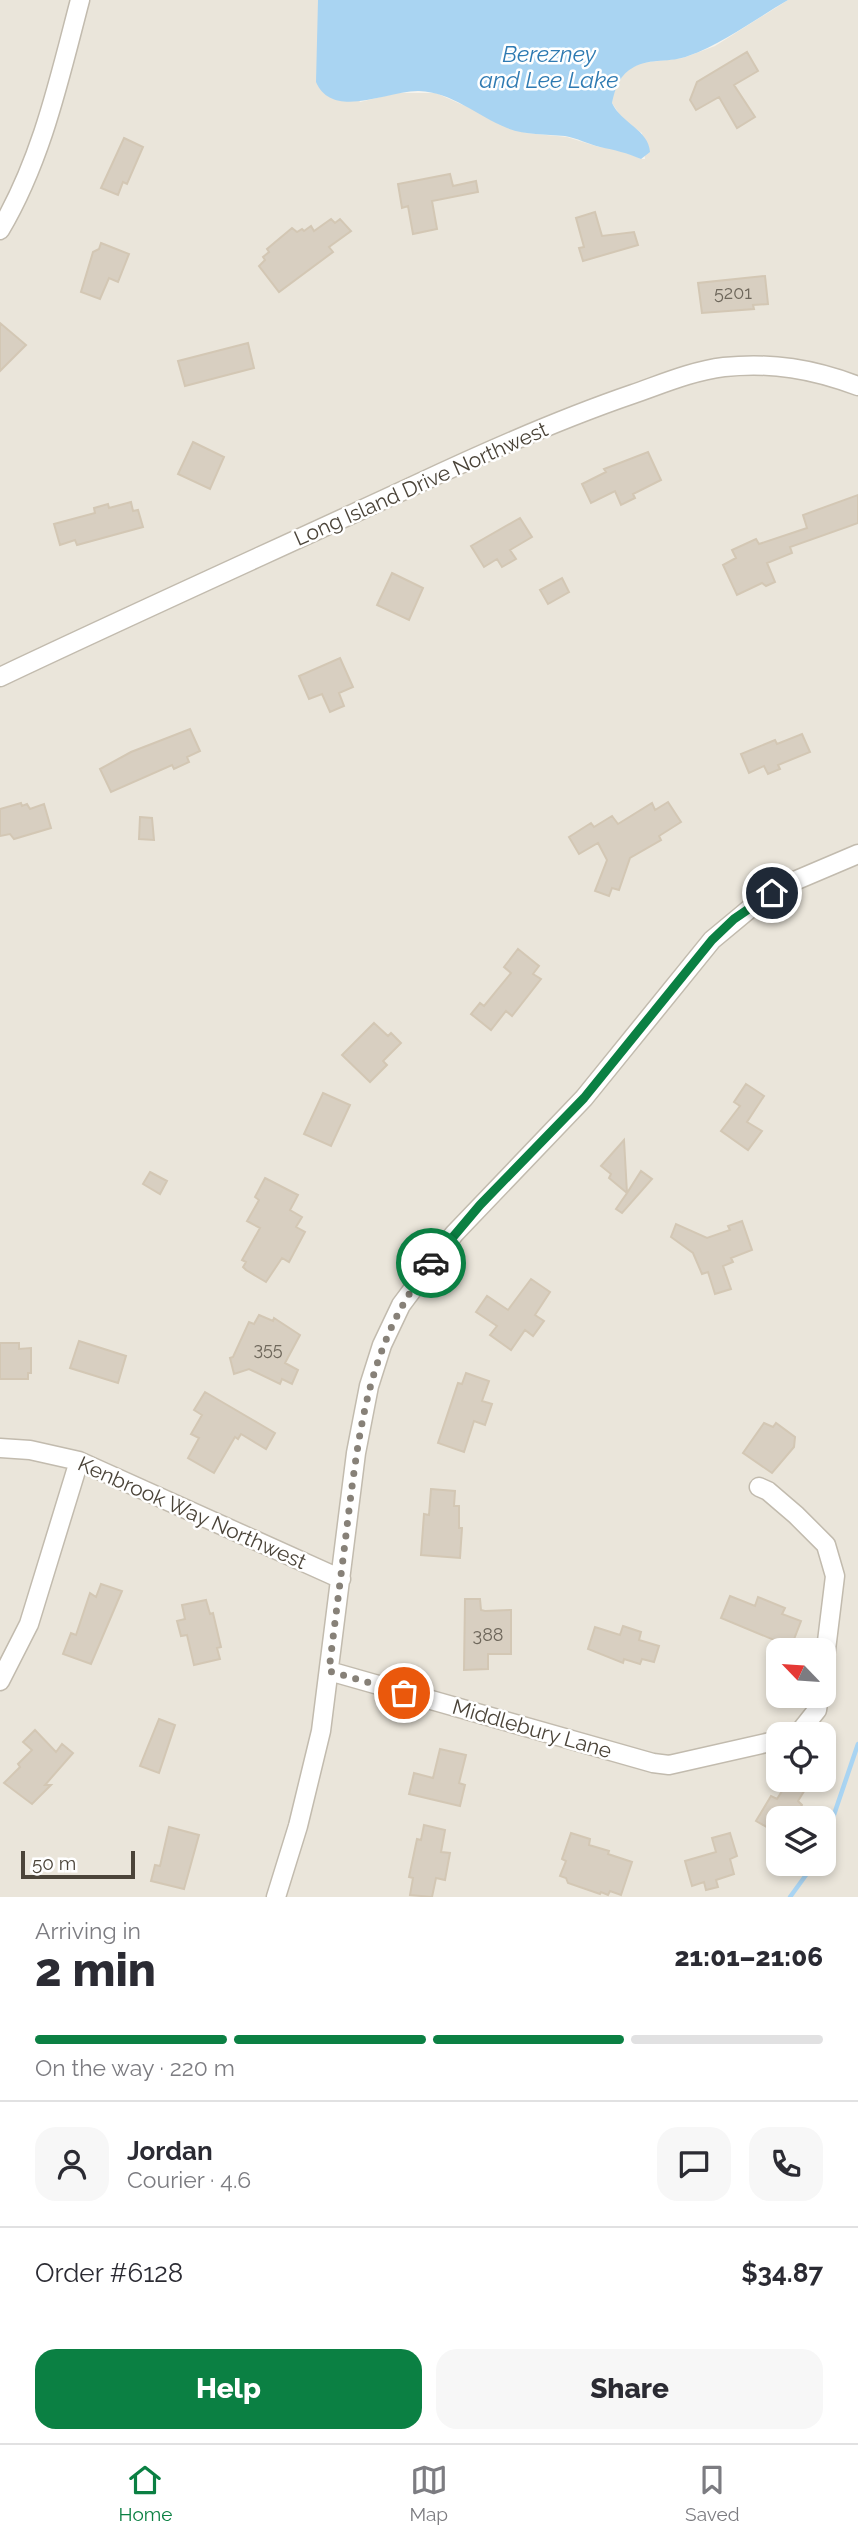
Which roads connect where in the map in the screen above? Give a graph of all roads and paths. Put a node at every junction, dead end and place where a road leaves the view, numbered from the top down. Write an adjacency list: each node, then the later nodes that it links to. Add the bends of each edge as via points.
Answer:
1 (80, 0): 2 (street, via 38,154)
2 (0, 230)
3 (858, 386): 4 (street, Long Island Drive Northwest, via 793,366 721,368 684,376 486,451)
4 (0, 677)
5 (858, 854): 9 (street, via 776,890 712,940 584,1098 480,1205 420,1276 382,1345 369,1386)
6 (0, 1448): 7 (street, Kenbrook Way Northwest)
7 (79, 1461): 9 (street, Kenbrook Way Northwest); 12 (street, via 29,1624)
8 (758, 1487): 10 (street, via 826,1545 835,1576)
9 (341, 1579): 11 (street)
10 (827, 1638)
11 (329, 1671): 13 (street, Middlebury Lane, via 669,1766); 14 (street, via 311,1779)
12 (0, 1681)
13 (766, 1744)
14 (276, 1897)

